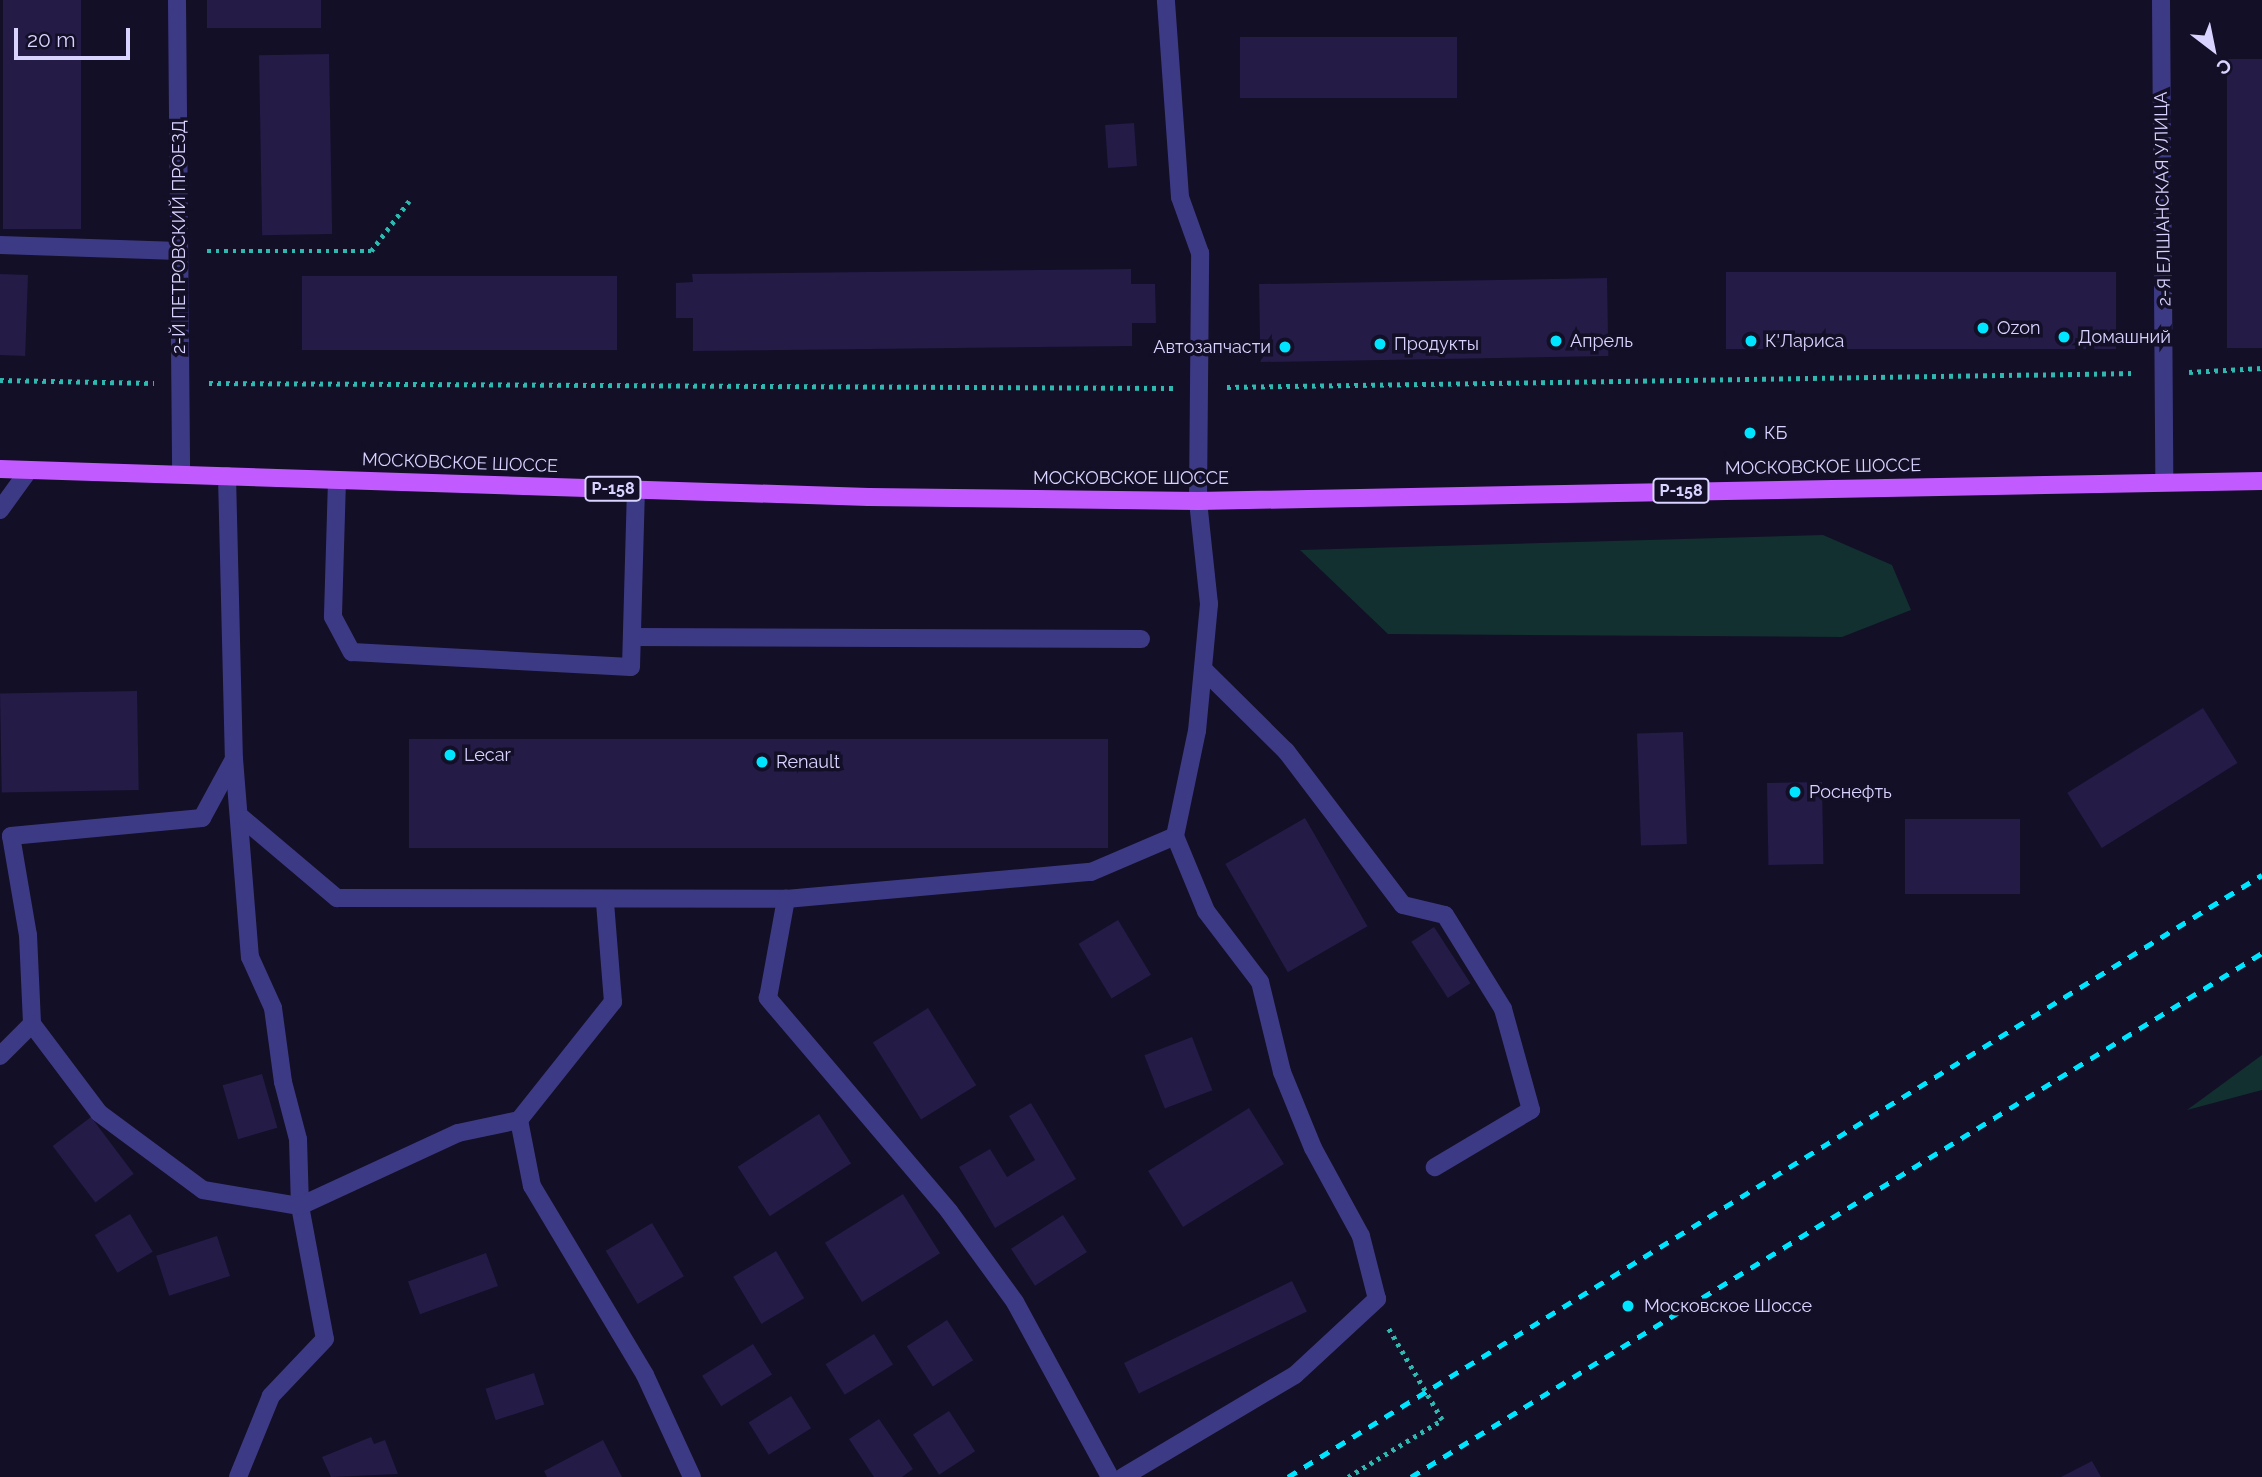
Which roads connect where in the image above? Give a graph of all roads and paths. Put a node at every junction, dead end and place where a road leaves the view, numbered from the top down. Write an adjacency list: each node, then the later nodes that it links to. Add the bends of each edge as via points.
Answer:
1 (177, 0): 6 (street, 2-Й ПЕТРОВСКИЙ ПРОЕЗД)
2 (1166, 0): 11 (street, via 1180,197 1200,253)
3 (2161, 0): 8 (street, 2-Я ЕЛШАНСКАЯ УЛИЦА)
4 (409, 201): 6 (path, via 371,251)
5 (0, 245): 6 (street)
6 (179, 251): 10 (street, 2-Й ПЕТРОВСКИЙ ПРОЕЗД)
7 (2262, 368): 8 (path)
8 (2166, 373): 11 (path); 18 (street, 2-Я ЕЛШАНСКАЯ УЛИЦА)
9 (0, 380): 10 (path)
10 (180, 383): 11 (path); 14 (street, 2-Й ПЕТРОВСКИЙ ПРОЕЗД)
11 (1198, 388): 20 (street)
12 (0, 469): 13 (main road, МОСКОВСКОЕ ШОССЕ / Р-158)
13 (29, 470): 14 (main road, МОСКОВСКОЕ ШОССЕ / Р-158); 21 (street)
14 (181, 474): 15 (main road, МОСКОВСКОЕ ШОССЕ / Р-158)
15 (227, 476): 16 (main road, МОСКОВСКОЕ ШОССЕ / Р-158); 25 (street)
16 (337, 480): 19 (main road, МОСКОВСКОЕ ШОССЕ / Р-158); 22 (street, via 333,617 352,652 631,667)
17 (2262, 481): 18 (main road, МОСКОВСКОЕ ШОССЕ / Р-158)
18 (2164, 482): 20 (main road, МОСКОВСКОЕ ШОССЕ / Р-158)
19 (636, 489): 20 (main road, МОСКОВСКОЕ ШОССЕ / Р-158); 22 (street)
20 (1198, 501): 24 (street, via 1209,604)
21 (0, 510)
22 (632, 637): 23 (street)
23 (1140, 639)
24 (1203, 670): 27 (street, via 1197,730); 33 (street, via 1286,751 1403,905 1445,915 1503,1009 1531,1110)
25 (234, 759): 26 (street); 30 (street, via 202,818 11,836 28,935)
26 (241, 817): 29 (street, via 337,898); 34 (street, via 250,957 273,1007 283,1082 298,1139)
27 (1175, 836): 28 (street, via 1091,872); 35 (street, via 1206,911 1260,982 1282,1072 1313,1148 1361,1236)
28 (786, 899): 29 (street, via 724,896); 38 (street, via 768,998 949,1211 1015,1302)
29 (605, 902): 32 (street, via 612,1002)
30 (32, 1024): 31 (street); 34 (street, via 99,1113 203,1190)
31 (0, 1056)
32 (519, 1121): 34 (street, via 458,1133); 37 (street, via 532,1186 645,1375)
33 (1435, 1167)
34 (300, 1206): 36 (street, via 325,1339 271,1395)
35 (1377, 1299): 39 (street, via 1295,1376); 40 (path, via 1390,1335 1441,1420)
36 (238, 1477)
37 (692, 1477)
38 (1110, 1477)
39 (1123, 1477)
40 (1349, 1477)

